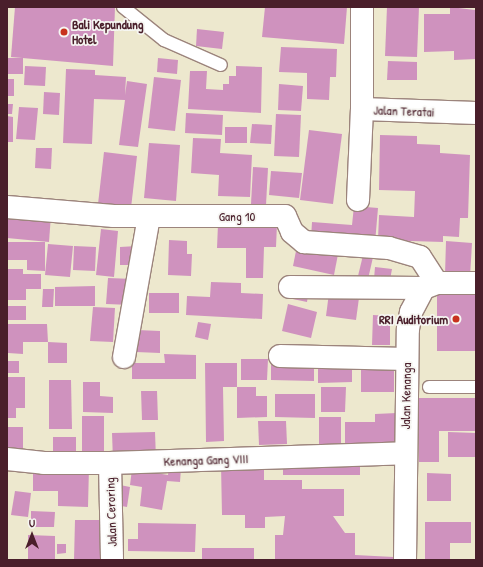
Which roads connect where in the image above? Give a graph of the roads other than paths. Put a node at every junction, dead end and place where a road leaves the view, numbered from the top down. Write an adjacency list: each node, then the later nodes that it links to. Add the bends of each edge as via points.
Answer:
1 (123, 7): 3 (lane, via 164,40)
2 (362, 7): 4 (street, Jalan Teratai)
3 (221, 64)
4 (362, 109): 5 (street, Jalan Teratai); 6 (street)
5 (476, 114)
6 (358, 200)
7 (7, 207): 8 (street, Gang 10)
8 (149, 217): 10 (street, Gang 10, via 285,216 292,232 304,242 389,248 420,257); 13 (street)
9 (476, 283): 10 (street)
10 (430, 285): 11 (street); 14 (street, Jalan Kenanga, via 411,312)
11 (290, 287)
12 (280, 356): 14 (street)
13 (124, 357)
14 (407, 359): 17 (street, Jalan Kenanga)
15 (429, 386): 16 (lane)
16 (476, 387)
17 (405, 452): 19 (street, Kenanga Gang VIII); 21 (street, Jalan Kenanga)
18 (7, 459): 19 (street, Kenanga Gang VIII, via 44,463)
19 (110, 463): 20 (street, Jalan Ceroring)
20 (112, 560)
21 (405, 560)

